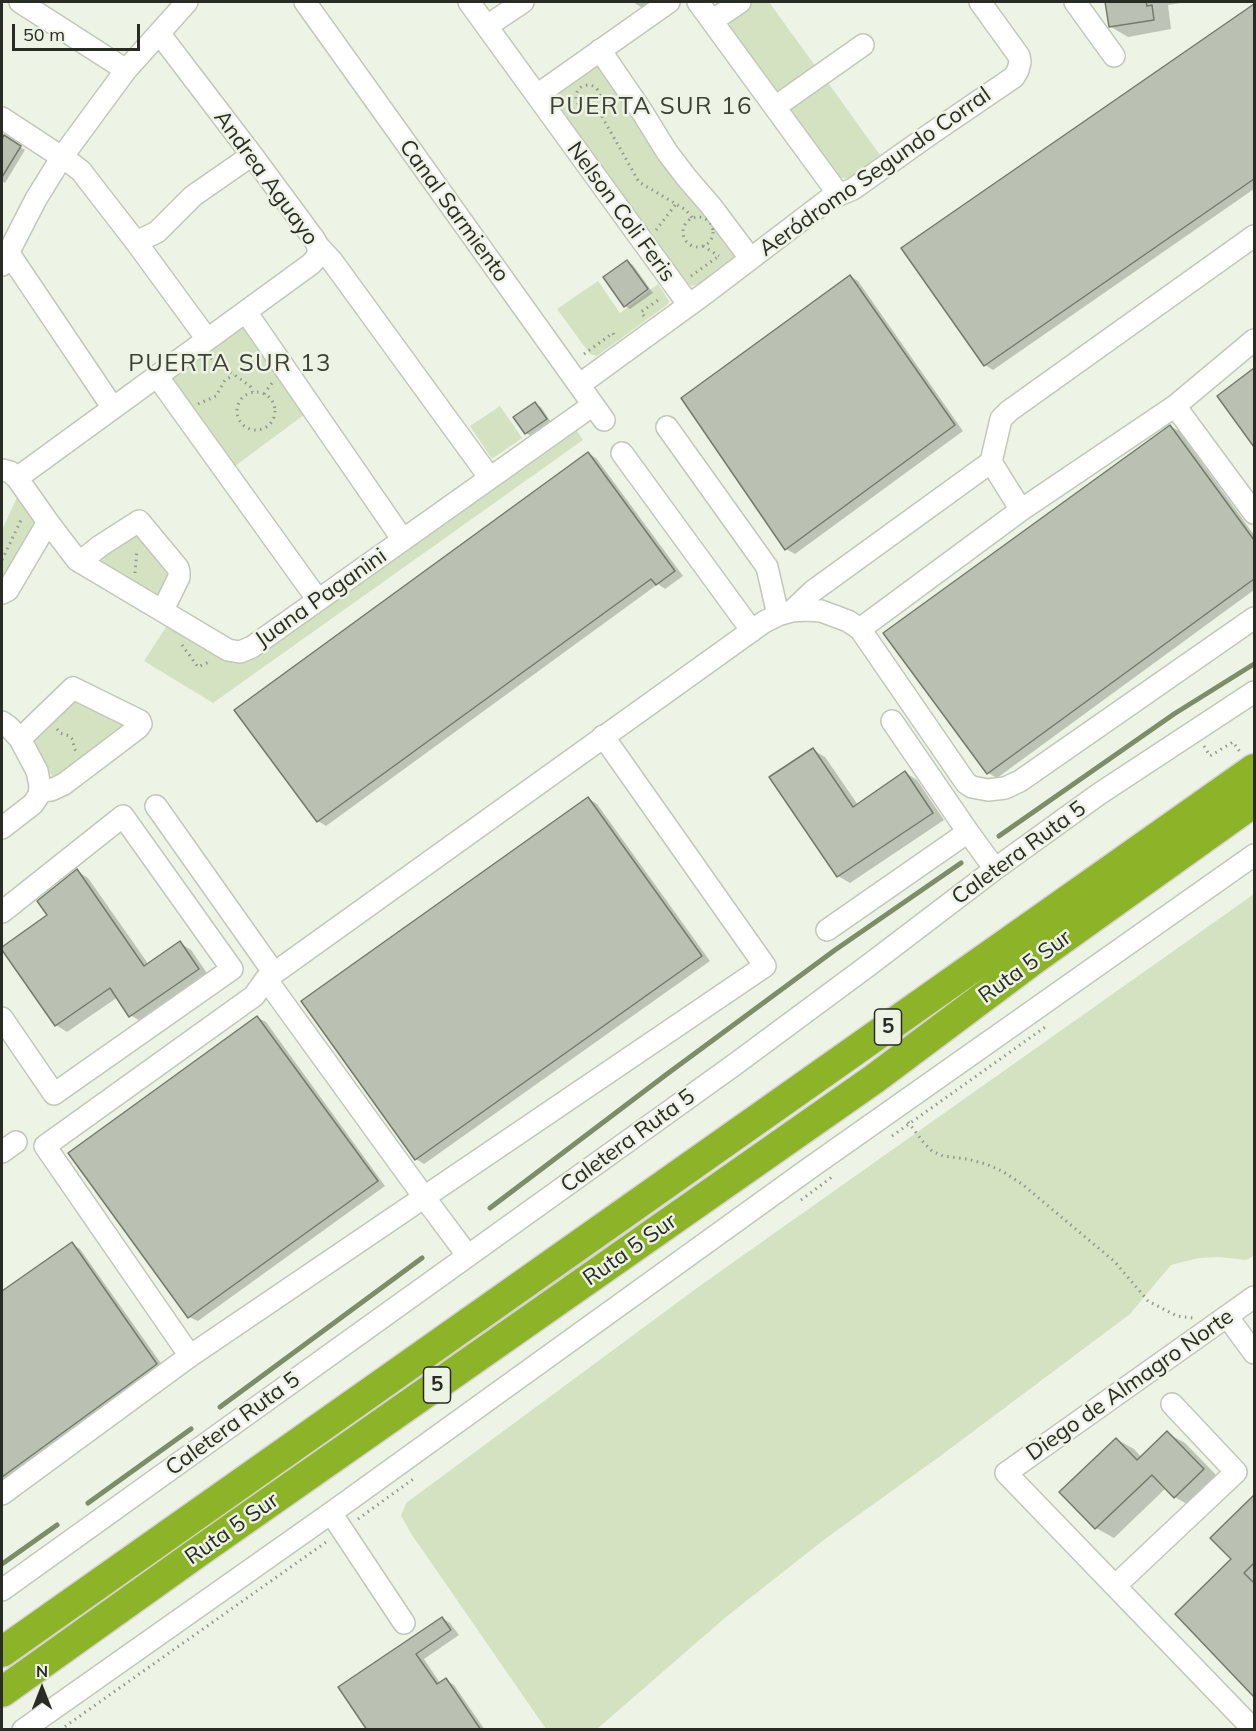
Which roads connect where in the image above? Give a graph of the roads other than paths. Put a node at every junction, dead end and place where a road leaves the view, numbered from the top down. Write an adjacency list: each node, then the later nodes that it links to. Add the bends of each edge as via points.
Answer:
1 (20, 2): 17 (street)
2 (187, 2): 13 (street)
3 (304, 2): 34 (street, Canal Sarmiento)
4 (469, 2): 12 (street, Nelson Coli Feris)
5 (523, 2): 12 (street)
6 (669, 2): 15 (street)
7 (698, 2): 11 (street)
8 (740, 2): 11 (street)
9 (980, 2): 23 (street, Aeródromo Segundo Corral, via 1016,51 1020,62 1014,77)
10 (1075, 2): 16 (street)
11 (712, 21): 19 (street)
12 (487, 26): 18 (street, Nelson Coli Feris)
13 (159, 33): 17 (street); 21 (street, Andrea Aguayo)
14 (863, 45): 19 (street)
15 (600, 50): 18 (street); 28 (street, via 667,152)
16 (1114, 56)
17 (126, 70): 22 (street)
18 (537, 95): 29 (street, Nelson Coli Feris)
19 (774, 107): 23 (street)
20 (2, 118): 22 (street)
21 (252, 155): 25 (street, via 193,196 157,232); 26 (street, Andrea Aguayo)
22 (62, 157): 25 (street, via 81,171); 27 (street)
23 (839, 195): 28 (street, Aeródromo Segundo Corral)
24 (1254, 236): 40 (street, via 1009,411 1001,419)
25 (136, 242): 32 (street)
26 (318, 246): 30 (street, Andrea Aguayo, via 318,256 311,264); 42 (street)
27 (4, 258): 36 (street)
28 (750, 258): 29 (street, Aeródromo Segundo Corral)
29 (689, 305): 34 (street, Aeródromo Segundo Corral)
30 (246, 312): 32 (street, Andrea Aguayo); 46 (street)
31 (1254, 340): 35 (street)
32 (202, 343): 33 (street, Andrea Aguayo)
33 (157, 376): 36 (street, Andrea Aguayo); 49 (street)
34 (579, 385): 37 (street, Canal Sarmiento)
35 (1175, 406): 43 (street); 44 (street)
36 (113, 408): 41 (street, Andrea Aguayo)
37 (598, 413): 42 (street, Juana Paganini)
38 (667, 427): 51 (street, via 767,567)
39 (622, 453): 54 (street)
40 (991, 462): 43 (street); 51 (street)
41 (9, 474): 45 (street, Juana Paganini)
42 (490, 478): 46 (street, Juana Paganini)
43 (1021, 510): 53 (street)
44 (1254, 513)
45 (48, 522): 47 (street, Juana Paganini); 48 (street, via 8,590)
46 (403, 540): 49 (street, Juana Paganini)
47 (80, 562): 50 (street, Juana Paganini); 50 (street, via 139,521 178,568 179,577)
48 (2, 593)
49 (318, 600): 50 (street, Juana Paganini, via 240,652 228,650)
50 (163, 610)
51 (785, 613): 53 (street, via 821,611); 54 (street)
52 (1254, 618): 53 (street, via 1020,780 1005,788 988,790 966,783)
53 (860, 629)
54 (752, 631): 58 (street)
55 (1254, 693): 68 (street, Caletera Ruta 5, via 1099,794)
56 (892, 721): 65 (street)
57 (2, 722): 59 (street)
58 (603, 736): 72 (street); 74 (street, via 765,966)
59 (20, 739): 61 (street, via 37,771); 61 (street, via 73,688 141,724 58,788)
60 (1253, 770): 86 (highway, Ruta 5 Sur / 5)
61 (40, 791): 64 (street, via 33,804)
62 (1254, 802): 87 (highway, Ruta 5 Sur / 5, via 874,1079)
63 (156, 806): 66 (street)
64 (2, 828)
65 (968, 832): 68 (street); 71 (street)
66 (188, 852): 69 (street); 72 (street)
67 (1254, 855): 82 (street, via 797,1177)
68 (995, 869): 75 (street, Caletera Ruta 5, via 859,973)
69 (163, 870): 70 (street, via 123,816); 73 (street, via 232,969 54,1094)
70 (2, 912)
71 (827, 930)
72 (270, 976): 74 (street); 79 (street, via 254,996 45,1146)
73 (2, 1018)
74 (424, 1197): 75 (street); 79 (street)
75 (468, 1256): 84 (street, Caletera Ruta 5)
76 (1254, 1297): 77 (street, Diego de Almagro Norte)
77 (1223, 1319): 78 (street); 83 (street, Diego de Almagro Norte, via 1006,1473)
78 (1254, 1353)
79 (190, 1356): 81 (street)
80 (1172, 1404): 83 (street, via 1236,1472)
81 (2, 1494)
82 (331, 1513): 85 (street); 88 (street)
83 (1115, 1586): 89 (street)
84 (2, 1590)
85 (404, 1623)
86 (2, 1653)
87 (2, 1692)
88 (23, 1730)
89 (1254, 1730)

